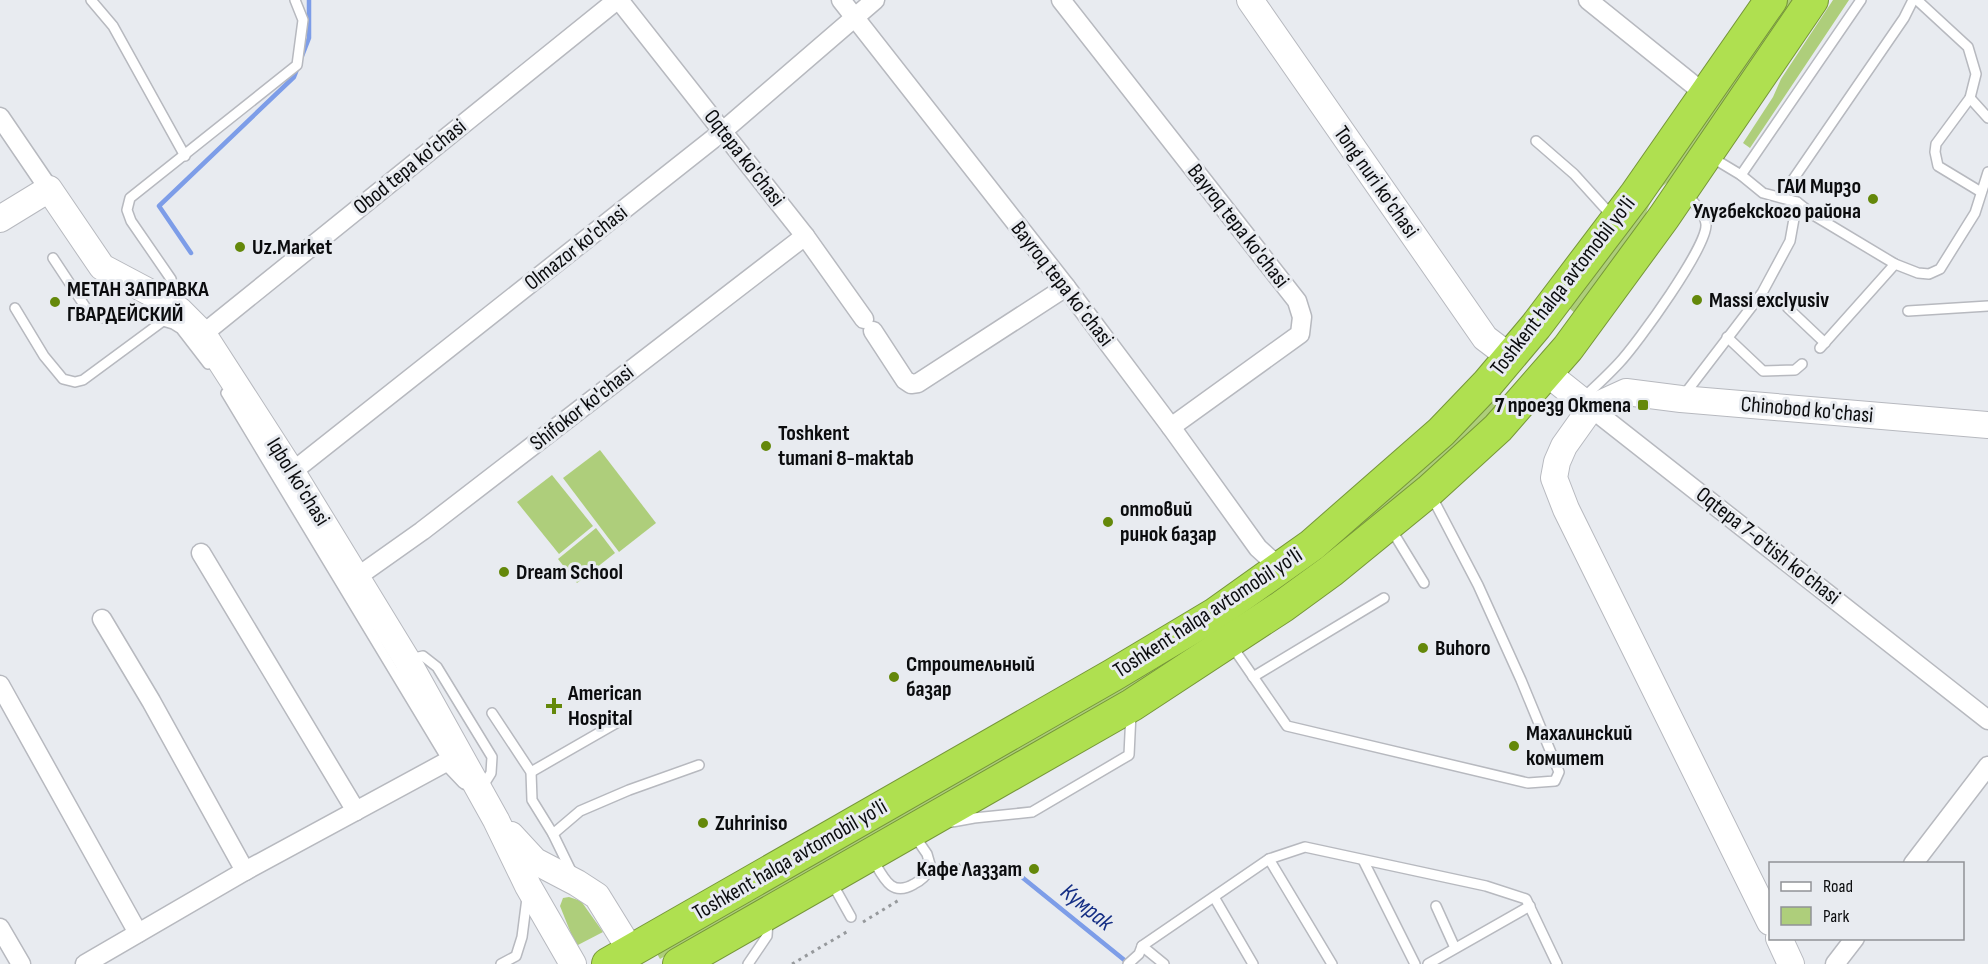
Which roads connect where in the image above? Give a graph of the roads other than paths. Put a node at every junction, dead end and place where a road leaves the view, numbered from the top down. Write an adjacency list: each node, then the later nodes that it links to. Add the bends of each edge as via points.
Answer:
1 (91, 0): 21 (lane, via 112,26)
2 (295, 0): 21 (lane, via 303,20 297,64)
3 (618, 0): 18 (street, Oqtepa ko'chasi); 40 (street, Obod tepa ko'chasi)
4 (841, 0): 13 (street, Bayroq tepa koʻchasi)
5 (875, 0): 13 (street)
6 (1061, 0): 50 (street, Bayroq tepa ko'chasi, via 1297,302 1302,317 1300,334)
7 (1250, 0): 42 (street, Tong nuri ko'chasi, via 1485,338)
8 (1588, 0): 14 (street)
9 (1771, 0): 14 (highway, Toshkent halqa avtomobil yo'li)
10 (1812, 0): 20 (highway, Toshkent halqa avtomobil yo'li)
11 (1861, 0): 23 (lane)
12 (1915, 0): 15 (lane, via 1968,47 1976,74); 27 (lane)
13 (854, 17): 18 (street, Olmazor ko'chasi); 34 (street, Bayroq tepa koʻchasi)
14 (1706, 95): 30 (highway, Toshkent halqa avtomobil yo'li)
15 (1970, 98): 17 (lane); 26 (lane, via 1936,144 1935,152 1938,166)
16 (0, 117): 24 (street)
17 (1988, 118)
18 (723, 131): 31 (street, Oqtepa ko'chasi); 51 (street, Olmazor ko'chasi)
19 (1536, 141): 30 (lane, via 1574,174)
20 (1706, 154): 23 (lane); 25 (highway, Toshkent halqa avtomobil yo'li)
21 (185, 156): 39 (lane, via 130,198 127,210 171,279)
22 (1988, 172): 26 (lane)
23 (1741, 175): 27 (lane, via 1763,193)
24 (49, 189): 29 (street); 39 (street, Iqbol ko'chasi, via 102,267)
25 (1683, 189): 44 (highway, Toshkent halqa avtomobil yo'li); 48 (lane, via 1704,217 1704,237 1690,267)
26 (1981, 192): 33 (lane, via 1975,213 1940,268 1929,274)
27 (1781, 197): 28 (lane)
28 (1797, 202): 33 (lane); 41 (lane, via 1790,241 1762,293)
29 (0, 219)
30 (1616, 220): 42 (highway, Toshkent halqa avtomobil yo'li)
31 (805, 236): 34 (street, Oqtepa ko'chasi, via 911,384); 56 (street, Shifokor ko'chasi)
32 (53, 258): 39 (lane, via 88,311 103,318)
33 (1895, 264): 37 (lane, via 1823,345)
34 (1066, 287): 50 (street, Bayroq tepa koʻchasi)
35 (1988, 306): 38 (lane)
36 (15, 308): 39 (lane, via 44,356 63,379 75,382)
37 (1788, 308)
38 (1908, 310)
39 (171, 316): 40 (street, Iqbol ko'chasi); 45 (lane, via 173,324)
40 (203, 334): 51 (street, Iqbol ko'chasi)
41 (1727, 337): 43 (lane, via 1762,371 1795,370); 47 (lane)
42 (1510, 357): 44 (highway); 55 (highway, Toshkent halqa avtomobil yo'li, via 1416,455)
43 (1802, 364)
44 (1547, 373): 48 (street, Oqtepa 7-o'tish ko'chasi); 52 (highway, Toshkent halqa avtomobil yo'li, via 1498,428)
45 (216, 376)
46 (222, 386): 67 (lane)
47 (1681, 399): 48 (street, Chinobod ko'chasi, via 1626,392); 49 (street, Chinobod ko'chasi)
48 (1586, 404): 65 (street, Oqtepa 7-o'tish ko'chasi); 88 (street, via 1557,462 1554,478 1558,492)
49 (1988, 425)
50 (1171, 427): 55 (street, Bayroq tepa koʻchasi, via 1258,548)
51 (292, 472): 56 (street, Iqbol ko'chasi)
52 (1429, 491): 53 (highway, Toshkent halqa avtomobil yo'li); 61 (lane, via 1521,680 1559,772 1556,780 1528,783 1287,726)
53 (1388, 525): 57 (lane); 60 (highway, Toshkent halqa avtomobil yo'li, via 1331,571)
54 (201, 553): 72 (street)
55 (1281, 568): 96 (highway, Toshkent halqa avtomobil yo'li, via 1215,614)
56 (357, 577): 71 (street, Iqbol ko'chasi)
57 (1424, 583)
58 (1384, 598): 61 (lane)
59 (102, 619): 80 (street)
60 (1228, 642): 61 (lane); 63 (highway, Toshkent halqa avtomobil yo'li)
61 (1253, 677)
62 (0, 685): 91 (street)
63 (1132, 705): 74 (highway, Toshkent halqa avtomobil yo'li); 74 (lane, via 1129,755 1032,813 974,818)
64 (492, 713): 70 (lane)
65 (1988, 720)
66 (618, 723): 70 (lane)
67 (448, 761): 71 (street); 72 (street)
68 (699, 765): 75 (lane, via 580,811)
69 (1988, 766): 79 (street)
70 (531, 772): 75 (lane, via 532,800)
71 (480, 791): 73 (street, Iqbol ko'chasi)
72 (356, 811): 80 (street)
73 (496, 820): 82 (street, Iqbol ko'chasi, via 535,861); 83 (street, Iqbol ko'chasi)
74 (911, 831): 76 (highway, Toshkent halqa avtomobil yo'li); 76 (lane, via 927,854 931,868 924,879 905,890 897,889 888,884)
75 (553, 834): 82 (lane)
76 (870, 856): 81 (highway, Toshkent halqa avtomobil yo'li)
77 (1269, 859): 78 (lane, via 1305,847); 84 (lane); 106 (lane)
78 (1364, 860): 86 (lane, via 1486,886 1526,898); 107 (lane)
79 (1915, 862)
80 (246, 871): 91 (street)
81 (830, 878): 87 (highway, Toshkent halqa avtomobil yo'li); 89 (lane)
82 (577, 883): 96 (street, Iqbol ko'chasi, via 597,896)
83 (528, 886): 99 (lane, via 516,956); 100 (street, Iqbol ko'chasi)
84 (1214, 897): 95 (lane); 105 (lane)
85 (1436, 906): 94 (lane)
86 (1530, 906): 94 (lane); 109 (lane)
87 (768, 912): 101 (highway, Toshkent halqa avtomobil yo'li); 102 (lane, via 767,936)
88 (1769, 920)
89 (852, 922)
90 (0, 928): 97 (street)
91 (138, 933): 98 (street)
92 (1779, 940): 110 (street)
93 (1854, 940): 111 (street)
94 (1455, 948): 108 (lane)
95 (1141, 950): 103 (lane); 104 (lane)
96 (626, 960)
97 (21, 964)
98 (85, 964)
99 (501, 964)
100 (573, 964)
101 (679, 964)
102 (748, 964)
103 (1128, 964)
104 (1164, 964)
105 (1253, 964)
106 (1332, 964)
107 (1415, 964)
108 (1428, 964)
109 (1557, 964)
110 (1791, 964)
111 (1835, 964)

